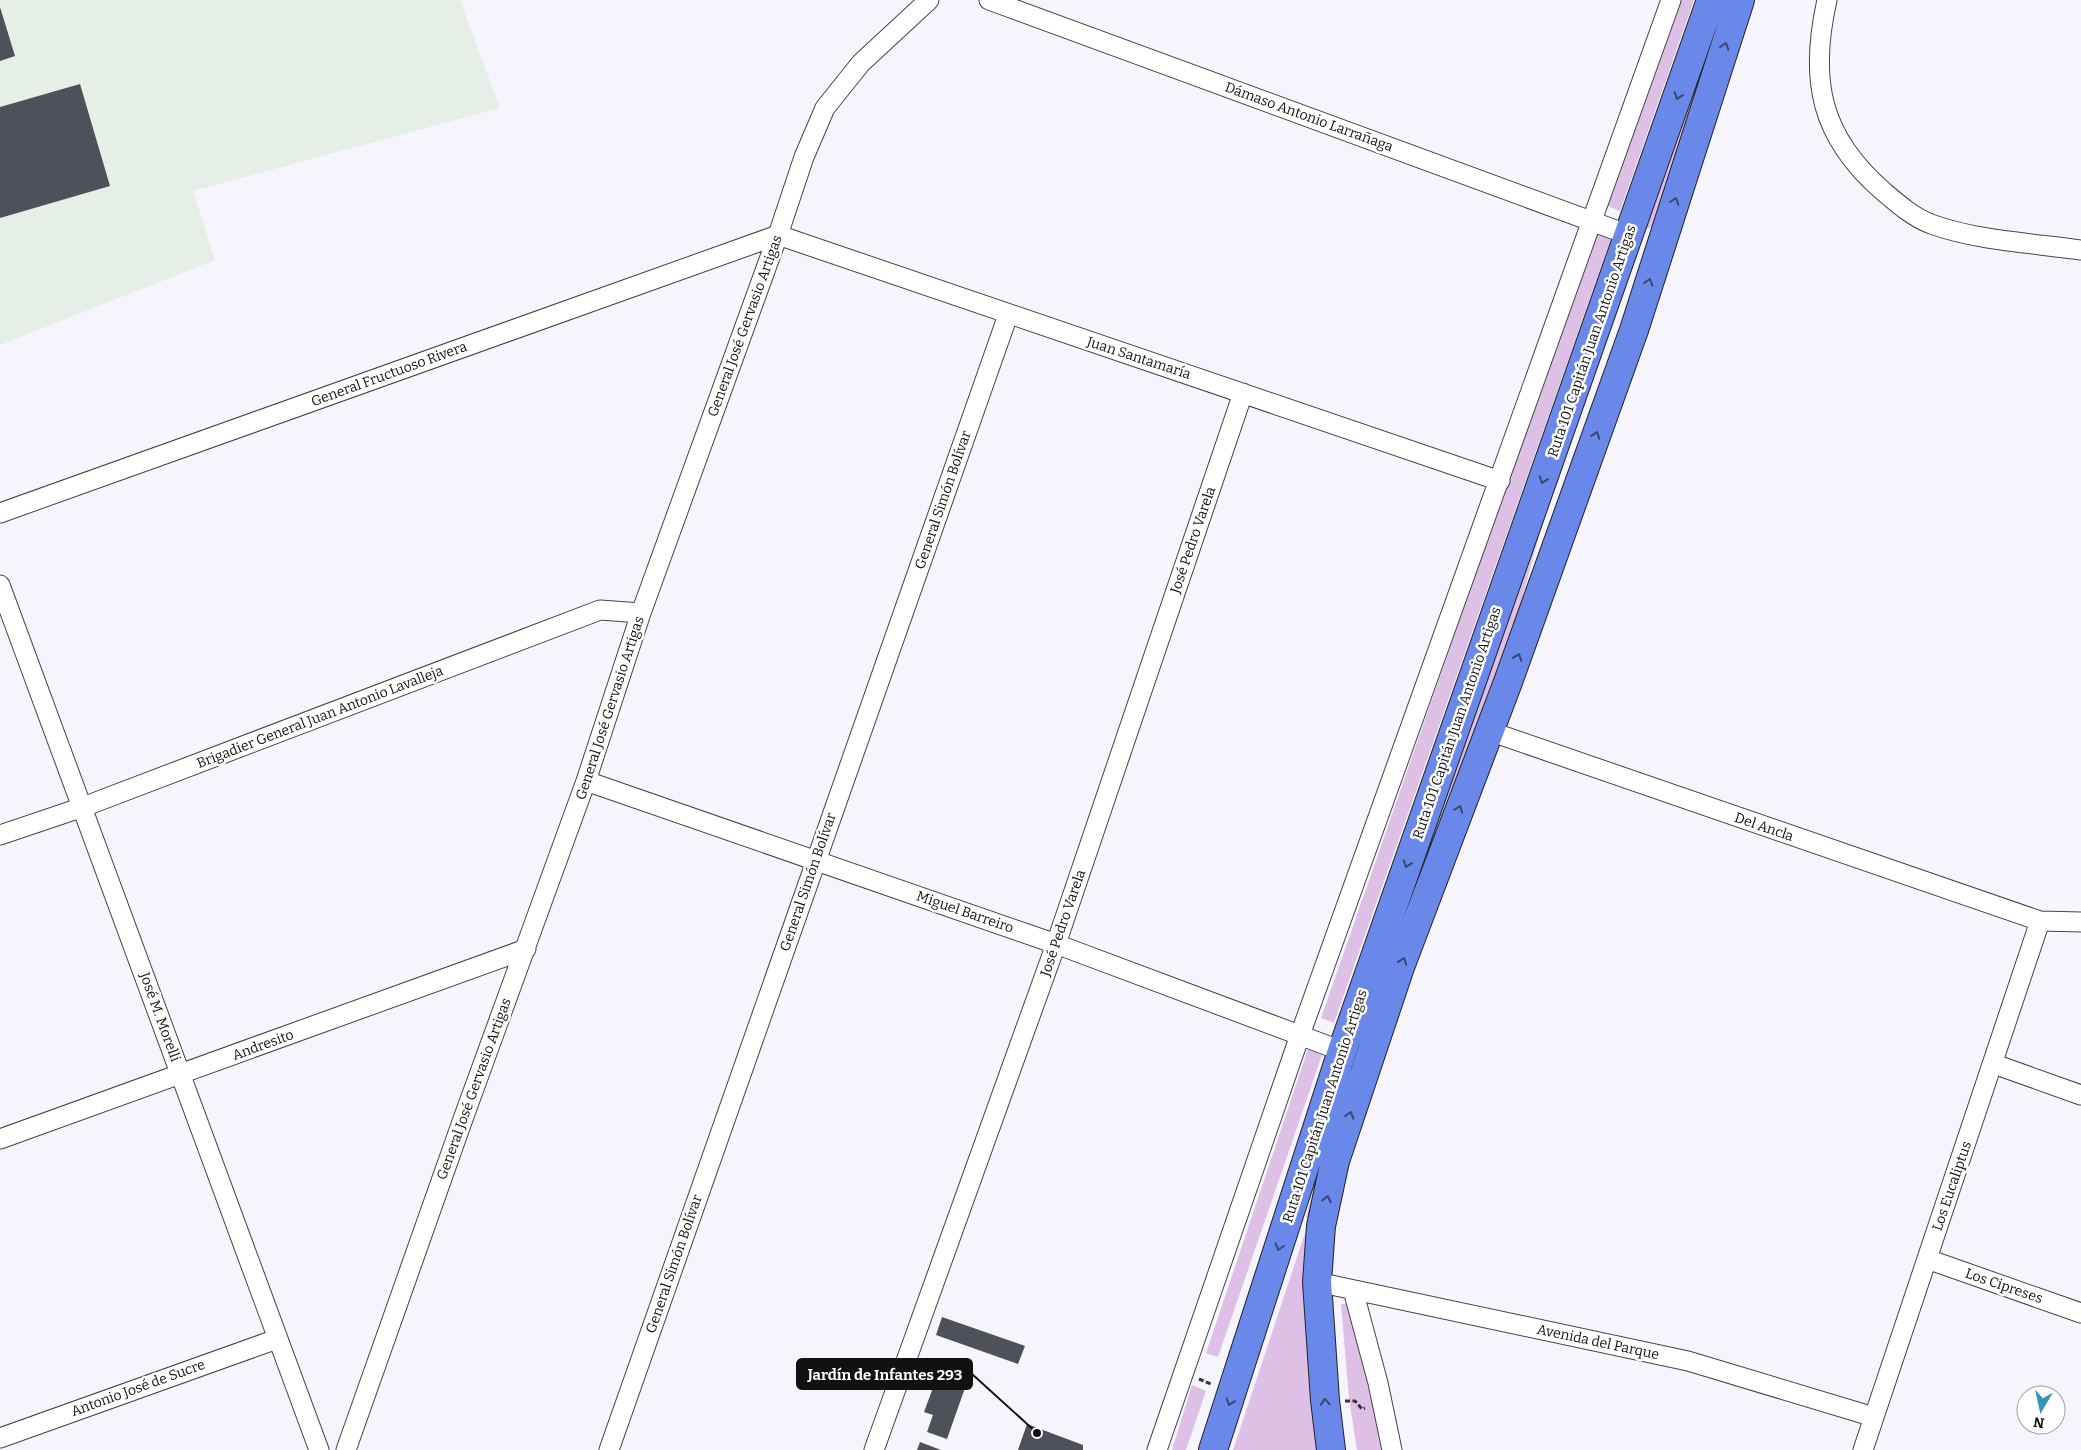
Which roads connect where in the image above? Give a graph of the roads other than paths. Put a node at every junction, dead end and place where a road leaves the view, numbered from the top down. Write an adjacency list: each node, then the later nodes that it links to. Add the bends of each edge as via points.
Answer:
1 (929, 0): 9 (street, General José Gervasio Artigas, via 861,63 825,108 804,157)
2 (989, 0): 7 (street, Dámaso Antonio Larrañaga)
3 (1670, 0): 7 (street)
4 (1711, 0): 8 (highway, Ruta 101 Capitán Juan Antonio Artigas, one-way to 8)
5 (1740, 0): 17 (highway, Ruta 101 Capitán Juan Antonio Artigas, one-way to 5, via 1634,330)
6 (1827, 0): 10 (street, via 1818,52 1822,93 1828,117 1842,146 1867,177 1904,208 1930,224 1967,234)
7 (1591, 221): 8 (street, Dámaso Antonio Larrañaga); 13 (street)
8 (1629, 235): 27 (highway, Ruta 101 Capitán Juan Antonio Artigas, one-way to 27)
9 (778, 236): 11 (street, Juan Santamaría); 14 (street, General Fructuoso Rivera); 16 (street, General José Gervasio Artigas)
10 (2081, 250)
11 (1008, 314): 12 (street, Juan Santamaría); 21 (street, General Simón Bolívar)
12 (1243, 393): 13 (street, Juan Santamaría); 24 (street, José Pedro Varela)
13 (1500, 481): 26 (street)
14 (0, 513)
15 (0, 585): 19 (street, José M. Morelli)
16 (641, 613): 18 (street, General José Gervasio Artigas); 19 (street, Brigadier General Juan Antonio Lavalleja, via 600,610)
17 (1489, 730): 22 (street, Del Ancla); 33 (highway, Ruta 101 Capitán Juan Antonio Artigas, one-way to 17, via 1321,1226 1335,1161 1381,1021)
18 (586, 781): 21 (street, Miguel Barreiro); 25 (street, General José Gervasio Artigas)
19 (83, 806): 20 (street, Brigadier General Juan Antonio Lavalleja); 29 (street, José M. Morelli)
20 (0, 835)
21 (816, 861): 24 (street, Miguel Barreiro); 41 (street, General Simón Bolívar)
22 (2040, 921): 23 (street, Del Ancla); 28 (street, Los Eucaliptus)
23 (2081, 922)
24 (1056, 944): 26 (street, Miguel Barreiro); 42 (street, José Pedro Varela)
25 (526, 949): 29 (street, Andresito); 40 (street, General José Gervasio Artigas)
26 (1300, 1035): 27 (street, Miguel Barreiro); 43 (street)
27 (1342, 1051): 44 (highway, Ruta 101 Capitán Juan Antonio Artigas, one-way to 44)
28 (1994, 1064): 30 (street); 32 (street, Los Eucaliptus)
29 (181, 1075): 31 (street, Andresito); 36 (street, José M. Morelli)
30 (2081, 1095)
31 (0, 1139)
32 (1927, 1259): 35 (street, Los Cipreses); 37 (street, Los Eucaliptus)
33 (1317, 1282): 34 (street, Avenida del Parque); 45 (highway, Ruta 101 Capitán Juan Antonio Artigas, one-way to 33)
34 (1354, 1290): 37 (street, Avenida del Parque, via 1688,1360); 46 (street)
35 (2081, 1313)
36 (277, 1339): 38 (street, Antonio José de Sucre); 39 (street, José M. Morelli)
37 (1874, 1417): 47 (street, Los Eucaliptus)
38 (0, 1438)
39 (319, 1450)
40 (346, 1450)
41 (609, 1450)
42 (874, 1450)
43 (1157, 1450)
44 (1213, 1450)
45 (1331, 1450)
46 (1392, 1450)
47 (1863, 1450)

